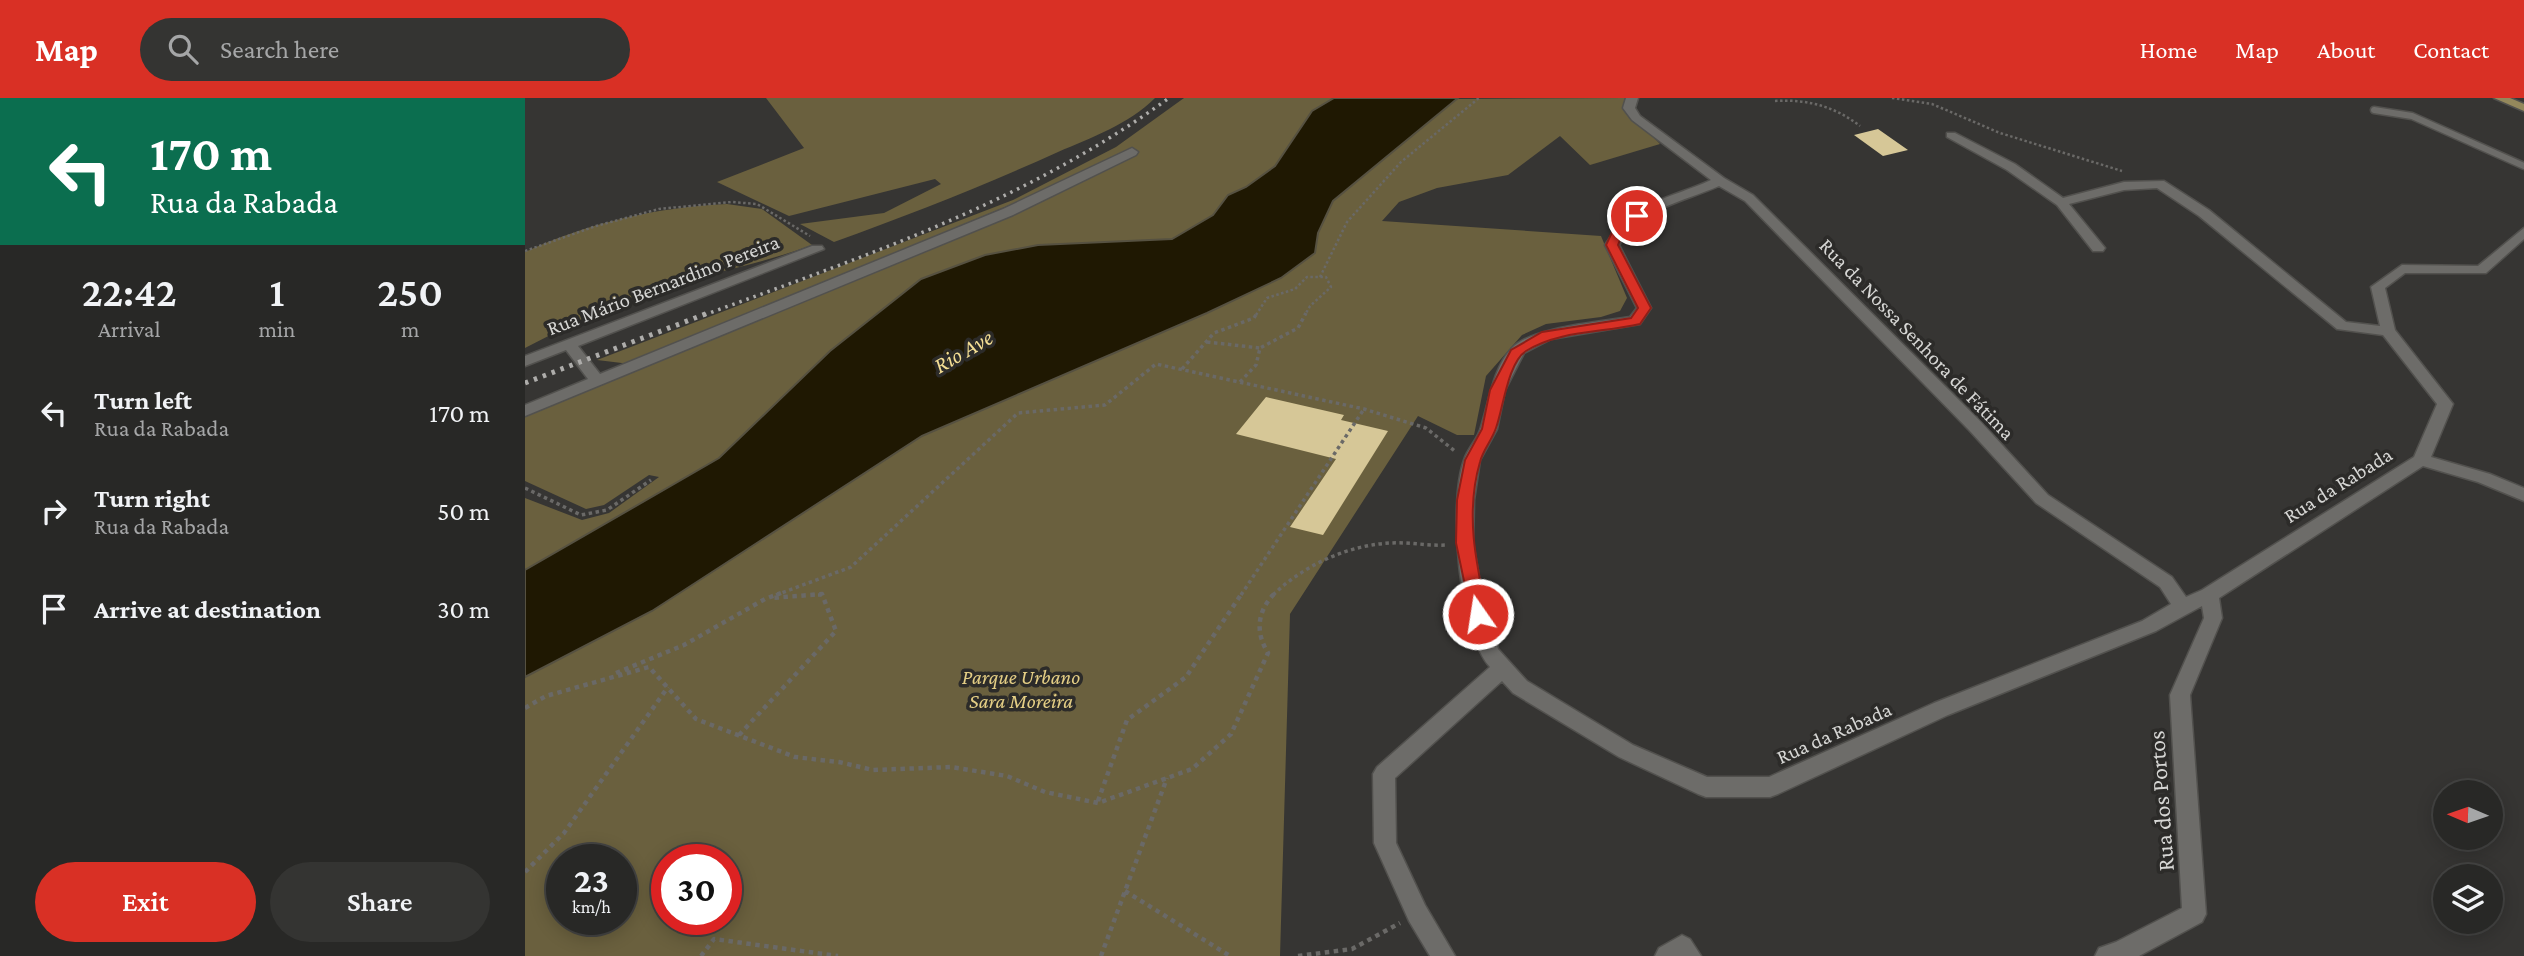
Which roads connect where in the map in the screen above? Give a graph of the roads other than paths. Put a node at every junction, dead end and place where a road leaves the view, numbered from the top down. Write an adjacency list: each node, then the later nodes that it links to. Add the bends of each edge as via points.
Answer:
1 (1632, 98): 8 (street, Rua da Nossa Senhora de Fátima, via 1629,108 1636,118)
2 (2500, 98): 3 (main road)
3 (2524, 108)
4 (2374, 110): 7 (lane, via 2407,114)
5 (1951, 135): 9 (street, via 2011,167)
6 (1132, 152): 16 (street, via 1008,212)
7 (2524, 166)
8 (1720, 181): 21 (street, Rua da Nossa Senhora de Fátima, via 1749,198 2042,499 2166,582); 22 (street, Rua da Rabada, via 1657,205 1618,231 1612,245 1644,308 1635,321 1547,335 1518,350 1497,390 1489,429 1472,465 1464,543 1489,653)
9 (2061, 202): 12 (street); 13 (street, via 2124,186 2160,184 2204,213 2342,326)
10 (2524, 232): 13 (street, Rua da Rabada, via 2481,270 2402,269 2378,287)
11 (817, 248): 14 (street, Rua Mário Bernardino Pereira)
12 (2098, 248)
13 (2388, 331): 18 (street, Rua da Rabada, via 2445,404)
14 (569, 344): 15 (street, Rua Mário Bernardino Pereira); 16 (street)
15 (525, 361)
16 (596, 380): 17 (street)
17 (525, 411)
18 (2421, 460): 19 (street); 20 (street, Rua da Rabada)
19 (2524, 495)
20 (2209, 595): 21 (street, Rua da Rabada); 26 (street, Rua dos Portos, via 2213,618 2180,695 2194,914)
21 (2182, 606): 22 (street, Rua da Rabada, via 2149,626 1941,709 1770,787 1706,787 1626,751 1520,687)
22 (1503, 668): 23 (street, via 1384,774 1385,843)
23 (1443, 956)
24 (1667, 956): 25 (street, via 1682,947)
25 (1689, 956)
26 (2107, 956)

